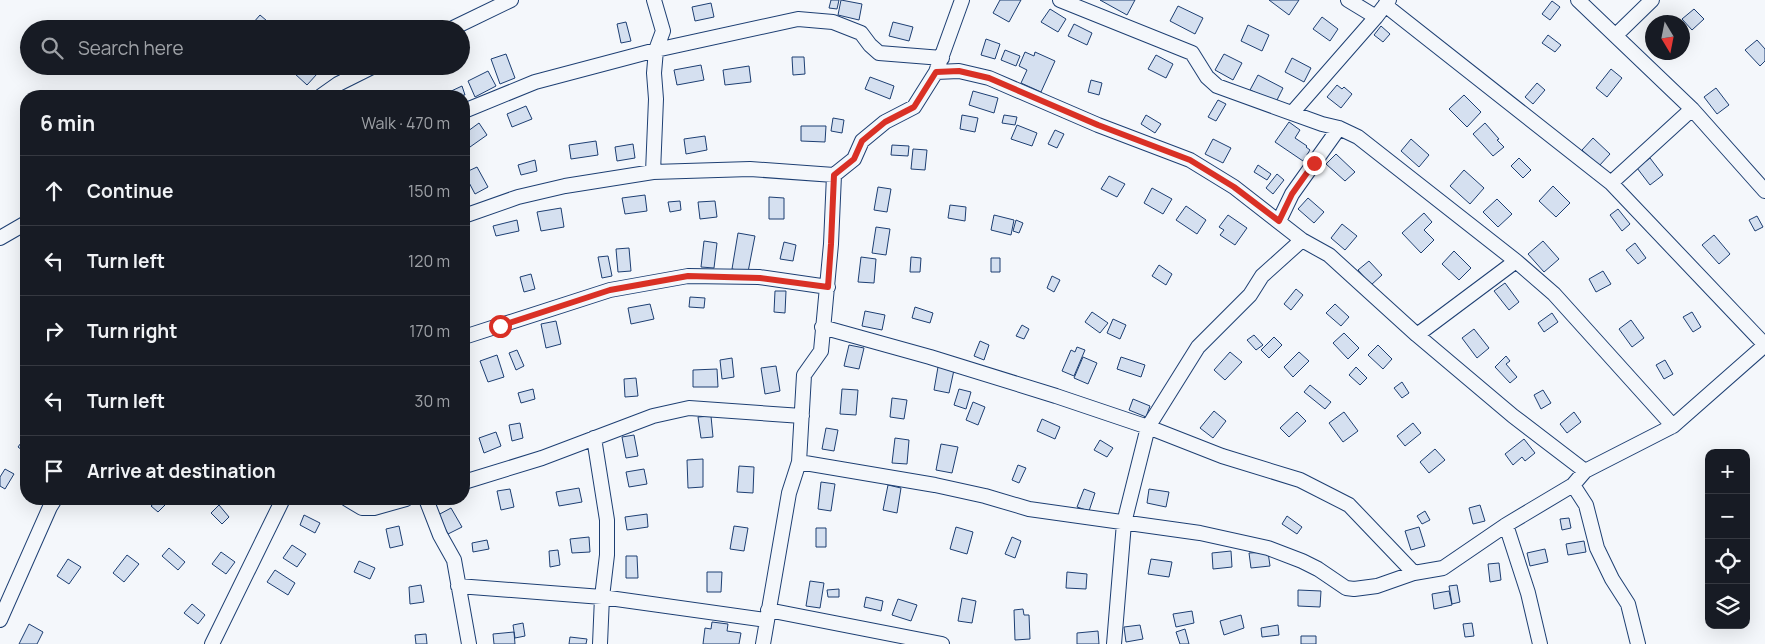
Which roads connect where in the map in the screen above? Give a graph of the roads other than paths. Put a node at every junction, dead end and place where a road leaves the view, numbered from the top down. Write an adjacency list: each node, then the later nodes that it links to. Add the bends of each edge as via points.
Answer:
1 (511, 0): 10 (street)
2 (654, 0): 12 (street, via 662,31)
3 (962, 0): 13 (street)
4 (1060, 0): 19 (street, via 1192,53 1207,77 1217,86)
5 (1348, 0): 9 (street)
6 (1578, 0): 11 (street)
7 (1652, 0): 11 (street)
8 (1387, 2): 9 (street); 23 (street)
9 (1376, 17): 19 (street)
10 (470, 20)
11 (1616, 35): 18 (street)
12 (656, 50): 13 (street, via 798,19 833,22 862,33 879,53); 17 (street, via 535,82); 21 (street)
13 (942, 58): 14 (street)
14 (936, 72): 22 (street, via 914,107 885,122 862,141 854,159); 26 (street, via 959,71 989,78 1190,160 1234,187)
15 (356, 75): 16 (street)
16 (330, 90)
17 (470, 109)
18 (1692, 109): 23 (street); 24 (street)
19 (1292, 113): 20 (street)
20 (1339, 128): 26 (street, via 1292,194); 30 (street, via 1358,137)
21 (653, 172): 22 (street, via 750,169); 25 (street, via 564,186 518,197)
22 (834, 175): 31 (street)
23 (1611, 183): 35 (street)
24 (1765, 191)
25 (470, 214)
26 (1279, 221): 29 (street)
27 (20, 226): 28 (street)
28 (0, 238)
29 (1302, 240): 34 (street, via 1329,255); 38 (street, via 1262,276 1250,295 1198,347)
30 (1516, 261): 34 (street); 37 (street, via 1554,294)
31 (828, 287): 32 (street); 33 (street, via 760,278 688,276 610,290)
32 (822, 327): 36 (street, via 821,351 804,375); 38 (street, via 930,357)
33 (470, 335)
34 (1417, 335): 41 (street, via 1513,416)
35 (1765, 345): 37 (street)
36 (802, 416): 39 (street, via 688,408 652,416); 40 (street)
37 (1672, 426): 41 (street)
38 (1148, 427): 49 (street); 51 (street, via 1222,456 1300,480 1349,506)
39 (594, 438): 42 (street); 53 (street, via 607,520)
40 (799, 462): 49 (street, via 934,485 1029,509); 54 (street, via 789,493)
41 (1585, 471): 43 (street)
42 (470, 480)
43 (1573, 485): 50 (street); 63 (street, via 1586,504 1597,548 1628,604)
44 (52, 505): 55 (street)
45 (280, 505): 56 (street)
46 (357, 505): 47 (street, via 374,508)
47 (385, 505)
48 (428, 505): 52 (street, via 454,560)
49 (1124, 523): 51 (street, via 1200,533 1268,548 1318,569 1346,588 1377,586); 61 (street)
50 (1506, 525): 51 (street, via 1443,568); 62 (street)
51 (1414, 573)
52 (458, 586): 53 (street); 57 (street)
53 (602, 597): 54 (street); 58 (street)
54 (767, 615): 59 (street); 60 (street)
55 (0, 620)
56 (212, 644)
57 (469, 644)
58 (600, 644)
59 (763, 644)
60 (942, 644)
61 (1114, 644)
62 (1540, 644)
63 (1638, 644)

